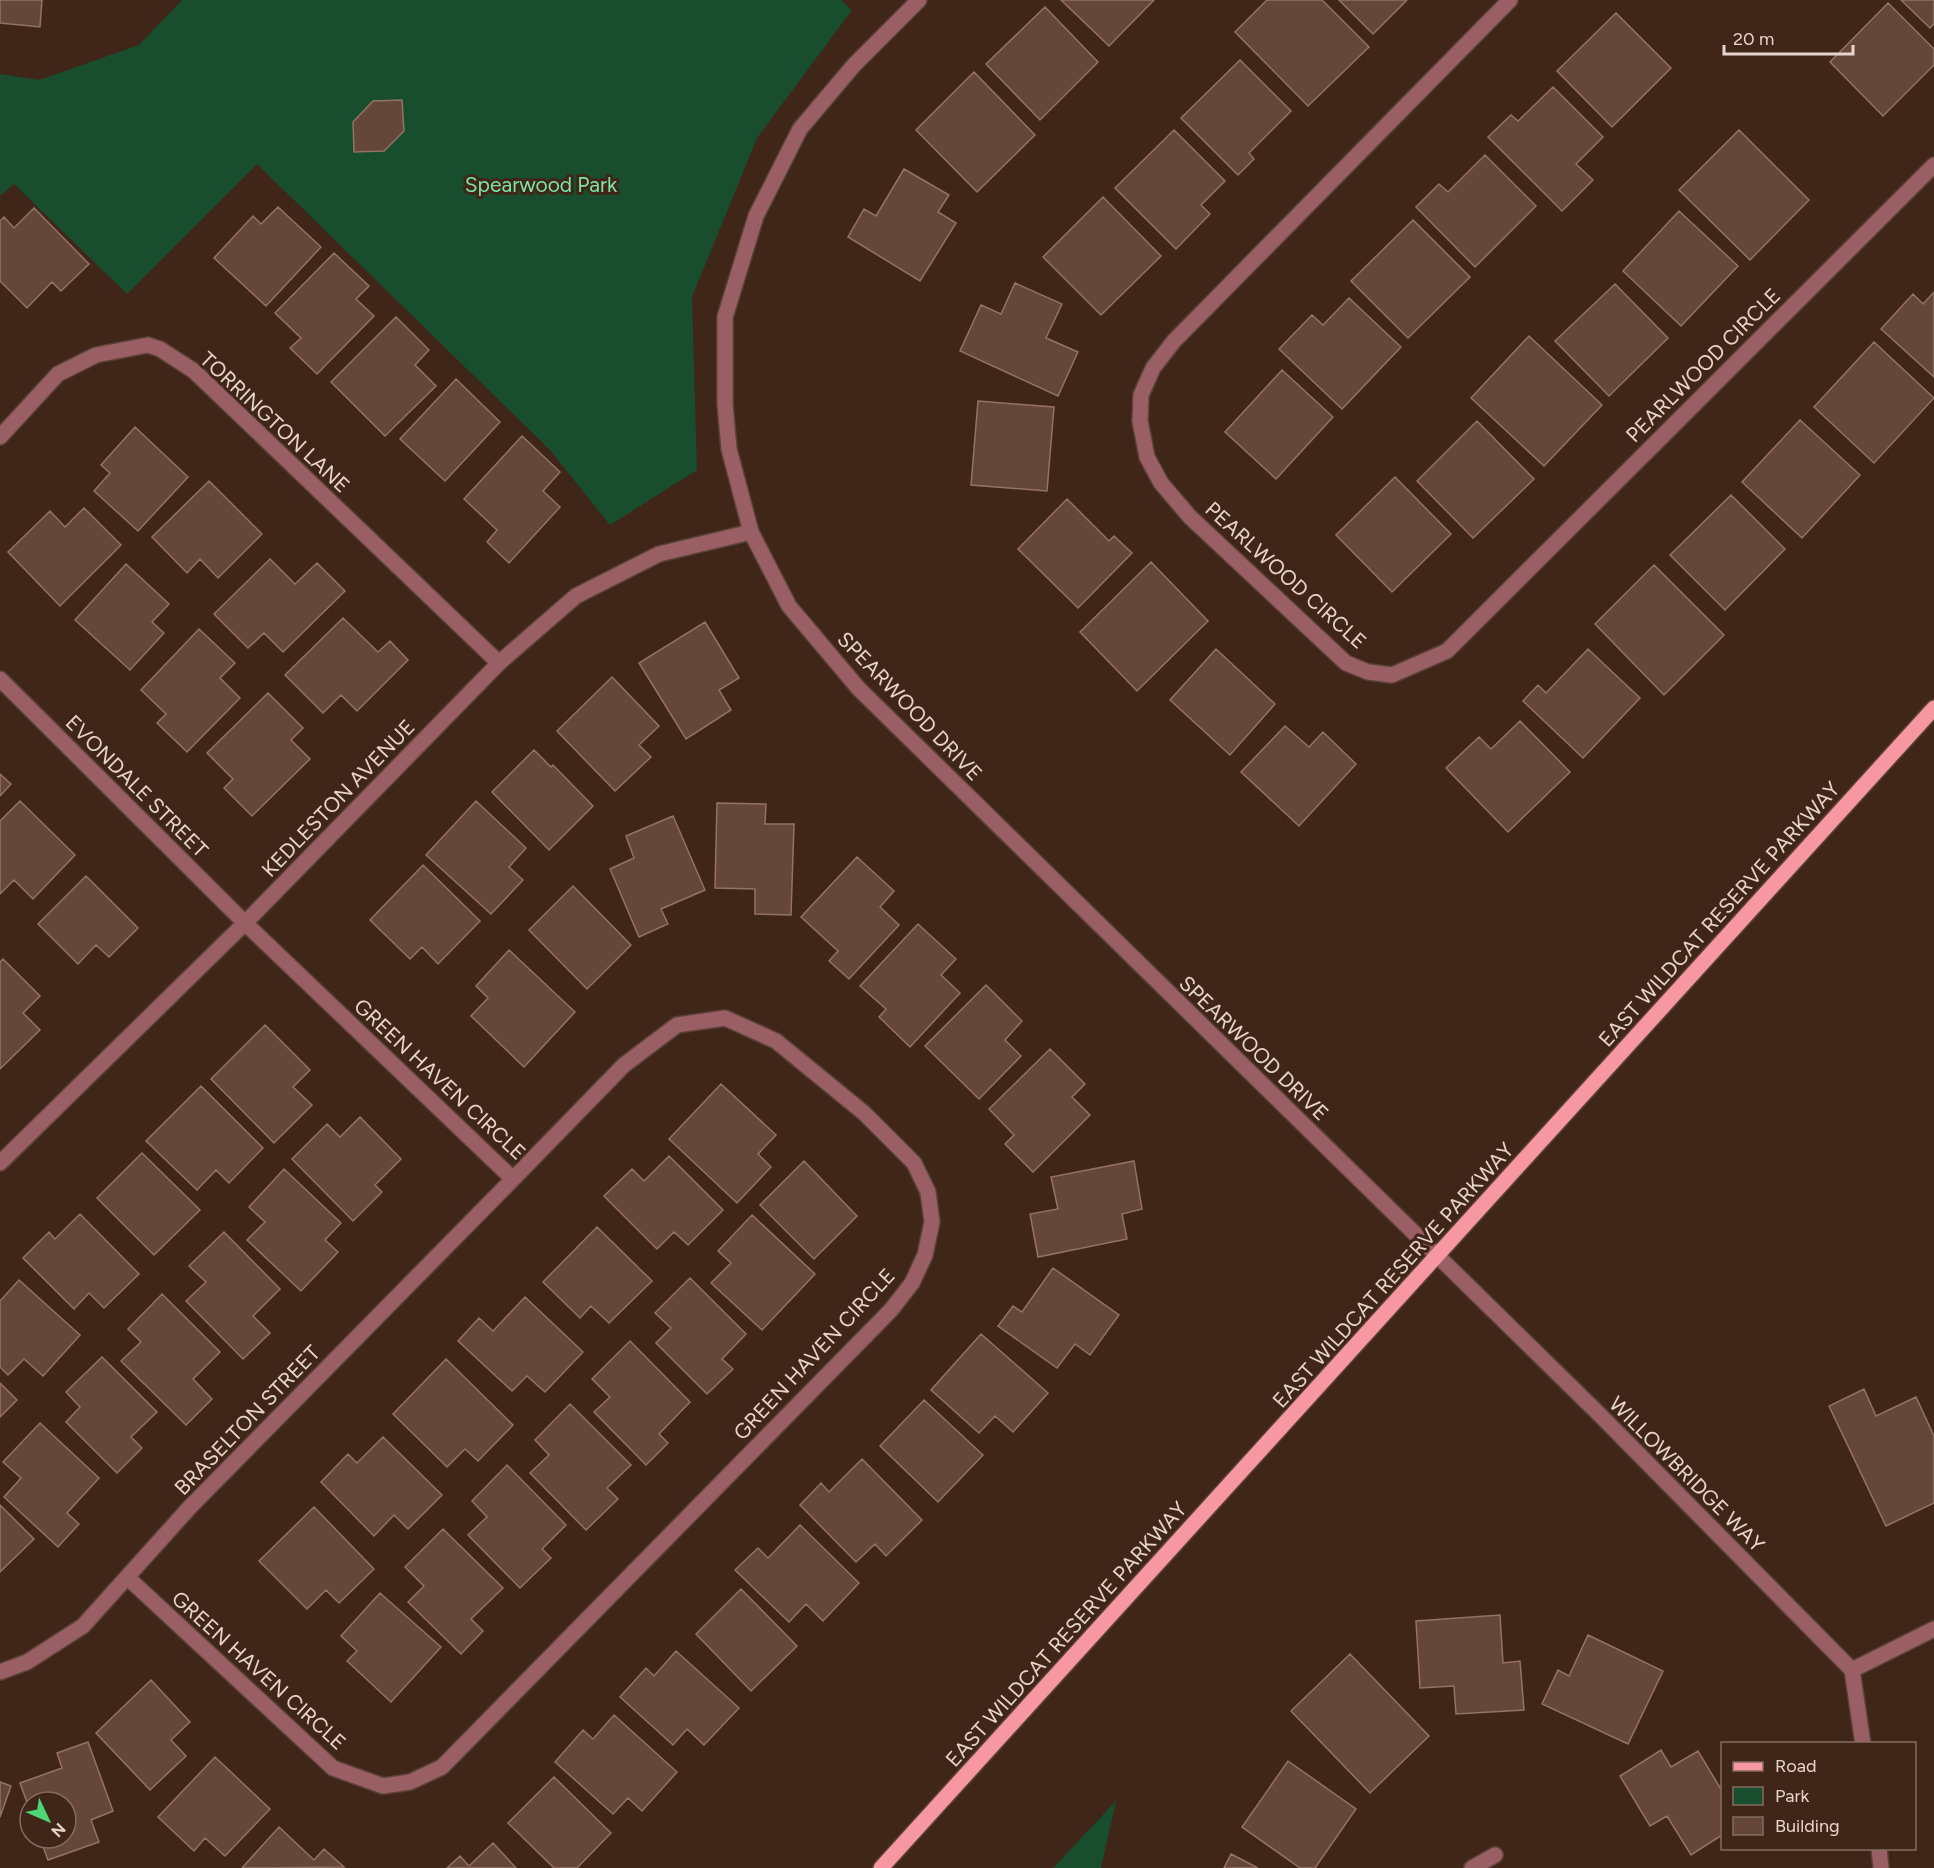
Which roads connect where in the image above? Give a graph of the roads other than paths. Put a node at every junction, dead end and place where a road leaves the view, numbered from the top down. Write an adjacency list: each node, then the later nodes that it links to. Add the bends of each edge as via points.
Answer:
1 (919, 0): 5 (street, SPEARWOOD DRIVE, via 854,65 800,129 756,216 725,317 729,449)
2 (1510, 0): 3 (street, PEARLWOOD CIRCLE, via 1174,340 1153,368 1141,395 1140,421 1147,457 1161,483 1190,517 1346,663 1368,672 1392,675 1447,651)
3 (1934, 165)
4 (0, 437): 6 (street, TORRINGTON LANE, via 58,374 96,355 148,345 160,349 194,371)
5 (751, 532): 6 (street, KEDLESTON AVENUE, via 659,554 576,596); 12 (street, SPEARWOOD DRIVE, via 789,606 859,689)
6 (499, 663): 9 (street, KEDLESTON AVENUE)
7 (0, 679): 9 (street, EVONDALE STREET)
8 (1934, 708): 12 (main road, EAST WILDCAT RESERVE PARKWAY)
9 (245, 923): 10 (street, KEDLESTON AVENUE); 11 (street, GREEN HAVEN CIRCLE)
10 (0, 1163)
11 (513, 1179): 13 (street, BRASELTON STREET, via 190,1507); 13 (street, GREEN HAVEN CIRCLE, via 624,1065 668,1031 677,1025 725,1018 776,1041 864,1113 914,1163 928,1192 932,1222 925,1255 912,1283 891,1310 442,1767 410,1782 383,1786 333,1768)
12 (1438, 1257): 15 (street, WILLOWBRIDGE WAY); 20 (main road, EAST WILDCAT RESERVE PARKWAY)
13 (128, 1578): 16 (street, BRASELTON STREET, via 83,1626 27,1662)
14 (1934, 1629): 15 (street)
15 (1852, 1670): 17 (street)
16 (0, 1672)
17 (1863, 1742)
18 (1879, 1850): 22 (street)
19 (1495, 1855): 21 (street)
20 (881, 1868)
21 (1472, 1868)
22 (1881, 1868)

